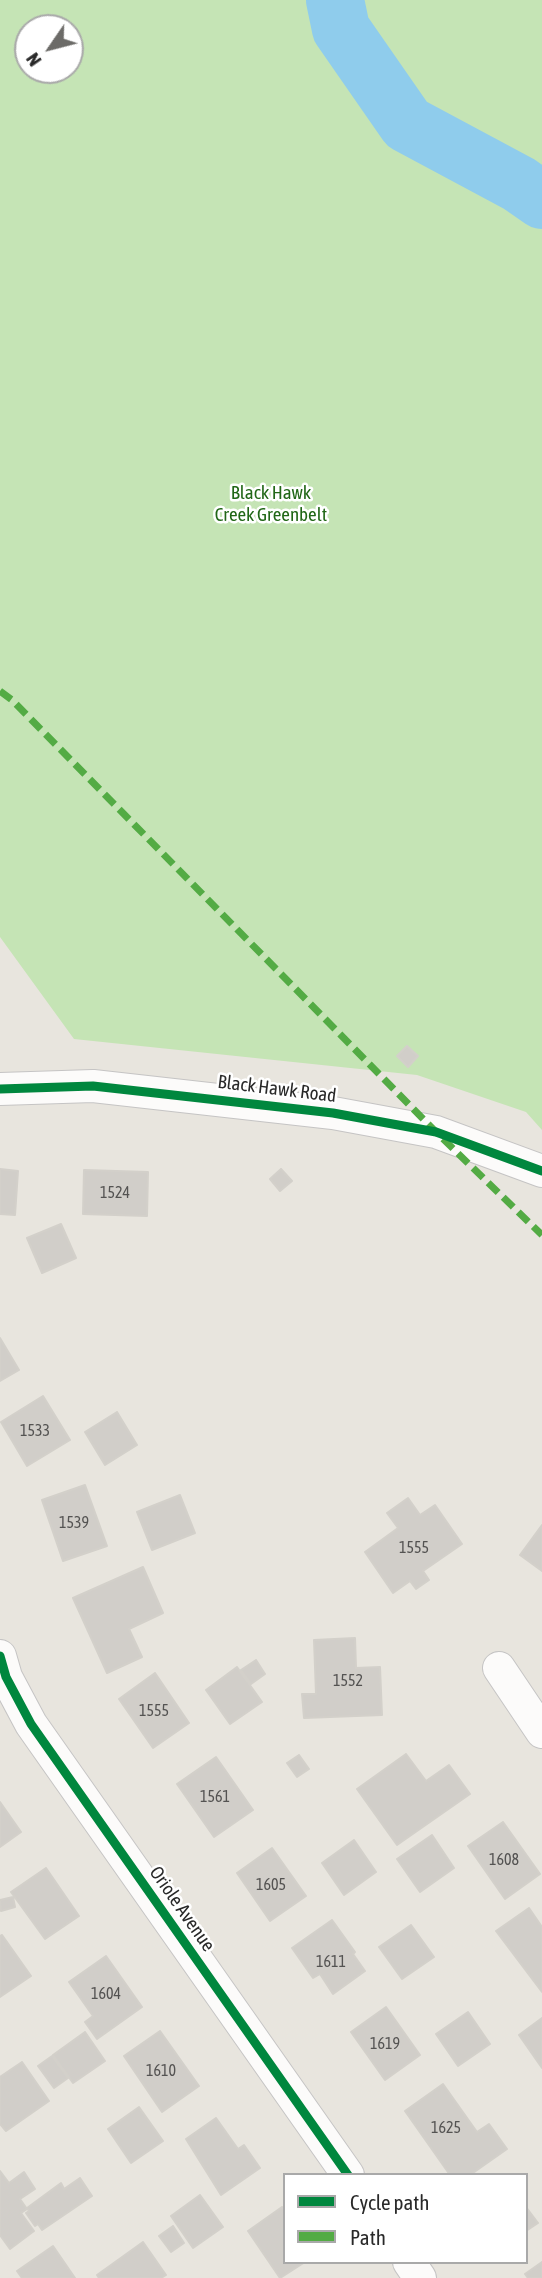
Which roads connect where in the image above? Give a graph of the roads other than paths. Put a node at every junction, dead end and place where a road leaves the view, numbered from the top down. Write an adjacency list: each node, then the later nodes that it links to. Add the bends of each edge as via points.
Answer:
1 (0, 1089): 2 (street, Black Hawk Road, via 93,1086 333,1113 436,1132)
2 (542, 1171)
3 (0, 1656): 6 (street, Oriole Avenue, via 31,1724)
4 (499, 1668): 5 (street)
5 (542, 1732)
6 (347, 2173)

